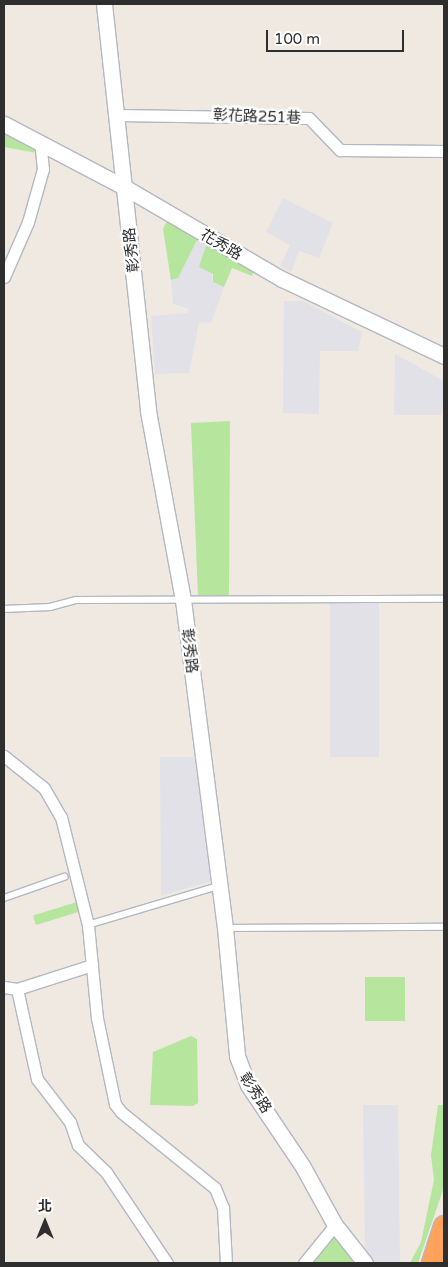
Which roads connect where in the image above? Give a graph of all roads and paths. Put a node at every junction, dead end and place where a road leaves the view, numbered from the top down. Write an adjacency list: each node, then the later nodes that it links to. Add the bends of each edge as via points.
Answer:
1 (104, 4): 2 (street, 彰秀路)
2 (117, 115): 5 (street, 彰花路251巷, via 309,118 340,150); 6 (street, 彰秀路)
3 (4, 124): 4 (street, 花秀路)
4 (40, 141): 6 (street, 花秀路); 7 (street, via 43,169)
5 (444, 152)
6 (126, 188): 9 (street, 花秀路, via 282,279); 11 (street, 彰秀路, via 148,411)
7 (8, 258): 8 (street)
8 (4, 277)
9 (444, 356)
10 (444, 599): 11 (lane)
11 (183, 600): 12 (lane, via 76,600 50,607); 15 (street, 彰秀路)
12 (4, 609)
13 (4, 756): 17 (street, via 44,788 56,803)
14 (64, 878): 16 (lane)
15 (219, 886): 17 (lane); 19 (street, 彰秀路)
16 (4, 898)
17 (88, 925): 20 (street)
18 (444, 927): 19 (lane)
19 (225, 928): 23 (street, 彰秀路, via 240,1070 303,1167)
20 (92, 965): 22 (street); 26 (street, via 97,1018 115,1104 215,1188 223,1208)
21 (4, 987): 22 (street)
22 (16, 989): 25 (street, via 37,1079 70,1122 78,1145 106,1172)
23 (335, 1225): 27 (street); 28 (street, 彰秀路)
24 (444, 1226): 29 (highway)
25 (167, 1263)
26 (226, 1263)
27 (304, 1263)
28 (366, 1263)
29 (432, 1263)

